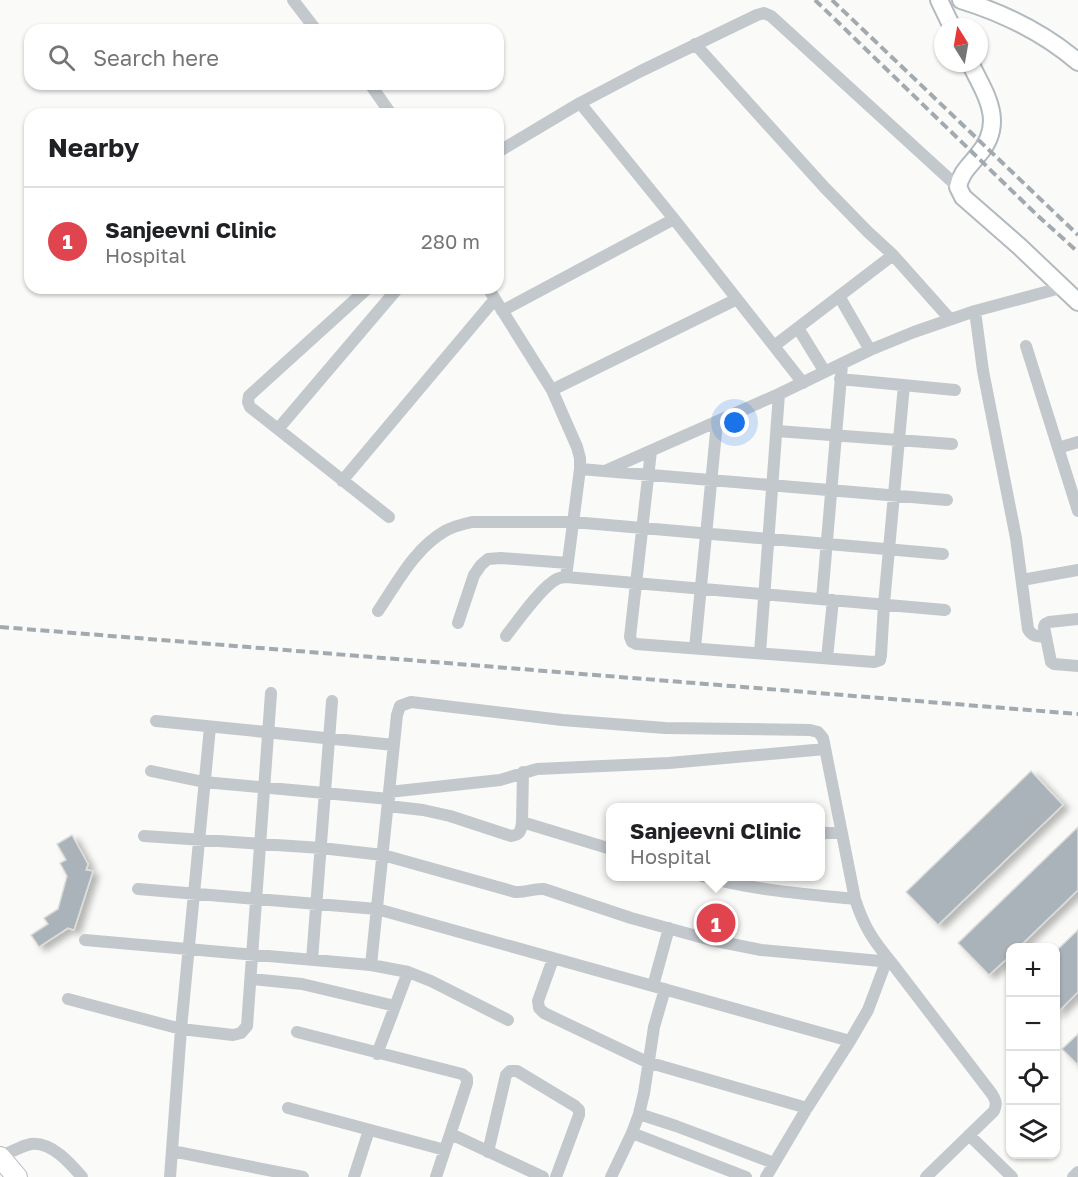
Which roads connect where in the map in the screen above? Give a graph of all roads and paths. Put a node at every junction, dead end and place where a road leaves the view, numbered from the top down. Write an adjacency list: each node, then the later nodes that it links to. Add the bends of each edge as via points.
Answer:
1 (293, 0): 5 (street)
2 (939, 0): 4 (street)
3 (961, 0): 7 (street, via 1033,30)
4 (948, 18)
5 (311, 24)
6 (695, 44): 10 (street); 13 (street, via 757,15 771,16); 15 (street, via 825,188)
7 (1078, 62)
8 (974, 72): 13 (street, via 989,102 992,127 985,147 960,175)
9 (374, 90): 11 (street)
10 (580, 103): 12 (street); 14 (street)
11 (388, 108)
12 (504, 148)
13 (958, 187): 16 (street, via 963,196)
14 (674, 219): 22 (street); 24 (street)
15 (893, 255): 21 (street); 26 (street)
16 (1064, 287): 23 (street); 25 (street)
17 (361, 294): 40 (street, via 249,396 250,407)
18 (393, 294): 40 (street)
19 (490, 294): 52 (street)
20 (492, 294): 24 (street)
21 (839, 296): 27 (street); 30 (street)
22 (737, 298): 28 (street); 36 (street)
23 (1078, 302)
24 (502, 311): 36 (street)
25 (975, 311): 26 (street); 69 (street)
26 (950, 319): 30 (street)
27 (798, 328): 28 (street); 32 (street)
28 (774, 346): 34 (street)
29 (1026, 346): 46 (street)
30 (870, 350): 31 (street)
31 (842, 365): 32 (street); 33 (street)
32 (825, 372): 34 (street)
33 (840, 379): 35 (street); 42 (street)
34 (803, 383): 38 (street)
35 (904, 385): 37 (street); 43 (street)
36 (552, 390): 48 (street, via 577,447)
37 (955, 390)
38 (779, 394): 39 (street); 41 (street)
39 (717, 422): 47 (street); 51 (street)
40 (278, 429): 52 (street)
41 (777, 431): 42 (street); 53 (street)
42 (836, 435): 43 (street); 54 (street)
43 (899, 440): 45 (street); 55 (street)
44 (1078, 442): 46 (street)
45 (952, 444)
46 (1058, 448): 57 (street)
47 (651, 451): 49 (street); 50 (street)
48 (580, 469): 49 (street); 59 (street)
49 (605, 471): 50 (street)
50 (649, 475): 51 (street); 60 (street)
51 (711, 480): 53 (street); 61 (street)
52 (342, 481): 58 (street)
53 (772, 485): 54 (street); 62 (street)
54 (831, 490): 55 (street); 63 (street)
55 (894, 495): 56 (street); 64 (street)
56 (947, 500)
57 (1078, 511)
58 (389, 517)
59 (573, 522): 60 (street); 66 (street); 76 (street, via 457,525 425,547)
60 (643, 528): 61 (street); 70 (street)
61 (706, 534): 62 (street); 71 (street)
62 (768, 539): 63 (street); 72 (street)
63 (827, 544): 64 (street); 73 (street)
64 (889, 550): 65 (street); 74 (street)
65 (943, 554)
66 (568, 563): 68 (street); 78 (street, via 488,559 474,575)
67 (1078, 570): 69 (street)
68 (566, 577): 70 (street); 79 (street, via 550,584)
69 (1022, 580): 80 (street, via 1030,634)
70 (637, 583): 71 (street); 81 (street, via 632,642)
71 (701, 589): 72 (street); 81 (street)
72 (764, 594): 73 (street); 82 (street)
73 (828, 600): 74 (street); 83 (street)
74 (884, 604): 75 (street); 83 (street, via 880,660)
75 (945, 610)
76 (378, 611)
77 (1078, 620): 80 (street, via 1045,624)
78 (458, 623)
79 (506, 636)
80 (1046, 637): 84 (street, via 1051,662)
81 (695, 648): 82 (street)
82 (760, 653): 83 (street)
83 (827, 658)
84 (1078, 666)
85 (271, 693): 89 (street)
86 (332, 701): 90 (street)
87 (156, 721): 88 (street)
88 (210, 727): 89 (street); 95 (street)
89 (268, 732): 90 (street); 96 (street)
90 (329, 738): 91 (street); 97 (street)
91 (394, 744): 92 (street, via 400,706 411,702 665,728 810,730 823,738); 98 (street)
92 (825, 749): 94 (street); 101 (street)
93 (151, 771): 95 (street)
94 (523, 772): 98 (street, via 500,780); 99 (street)
95 (204, 782): 96 (street); 103 (street)
96 (264, 788): 97 (street); 104 (street)
97 (325, 793): 98 (street); 106 (street)
98 (389, 799): 99 (street, via 511,836 521,832); 107 (street)
99 (522, 822): 105 (street)
100 (825, 833): 101 (street)
101 (842, 833): 112 (street)
102 (144, 836): 103 (street)
103 (199, 840): 104 (street); 110 (street)
104 (259, 844): 106 (street); 111 (street)
105 (606, 847)
106 (321, 848): 107 (street); 113 (street)
107 (382, 855): 114 (street); 115 (street, via 515,892 544,889)
108 (720, 881): 112 (street, via 770,891)
109 (138, 889): 110 (street)
110 (194, 894): 111 (street); 117 (street)
111 (255, 899): 113 (street); 118 (street)
112 (855, 899): 121 (street, via 862,920)
113 (317, 904): 114 (street); 120 (street)
114 (377, 909): 119 (street); 122 (street)
115 (669, 928): 121 (street, via 761,950); 125 (street)
116 (85, 940): 117 (street)
117 (189, 949): 118 (street); 129 (street)
118 (251, 954): 120 (street); 124 (street)
119 (553, 959): 125 (street); 133 (street, via 539,1008)
120 (312, 960): 122 (street)
121 (889, 962): 131 (street); 140 (street, via 995,1100 994,1111)
122 (371, 965): 123 (street)
123 (408, 972): 127 (street); 128 (street)
124 (250, 979): 127 (street, via 302,984); 129 (street, via 247,1026 241,1033)
125 (659, 988): 131 (street); 133 (street)
126 (68, 999): 129 (street)
127 (395, 1006): 132 (street)
128 (508, 1020)
129 (181, 1029): 142 (street)
130 (297, 1032): 132 (street)
131 (850, 1041): 135 (street)
132 (377, 1054): 139 (street, via 467,1078)
133 (647, 1062): 135 (street); 136 (street)
134 (288, 1108): 137 (street)
135 (807, 1108): 145 (street)
136 (639, 1114): 138 (street); 145 (street)
137 (369, 1130): 141 (street); 152 (street)
138 (632, 1132): 156 (street); 157 (street)
139 (451, 1134): 141 (street); 143 (street)
140 (969, 1135): 159 (street); 160 (street)
141 (445, 1150): 153 (street)
142 (172, 1151): 147 (street); 150 (street)
143 (488, 1152): 154 (street); 155 (street, via 506,1075 517,1071 579,1110)
144 (0, 1157): 148 (main road); 149 (street, via 31,1144 46,1146)
145 (774, 1163): 158 (street)
146 (1078, 1172): 161 (street)
147 (272, 1174): 151 (street)
148 (17, 1177)
149 (82, 1177)
150 (170, 1177)
151 (303, 1177)
152 (354, 1177)
153 (436, 1177)
154 (543, 1177)
155 (556, 1177)
156 (611, 1177)
157 (746, 1177)
158 (766, 1177)
159 (926, 1177)
160 (1012, 1177)
161 (1073, 1177)

